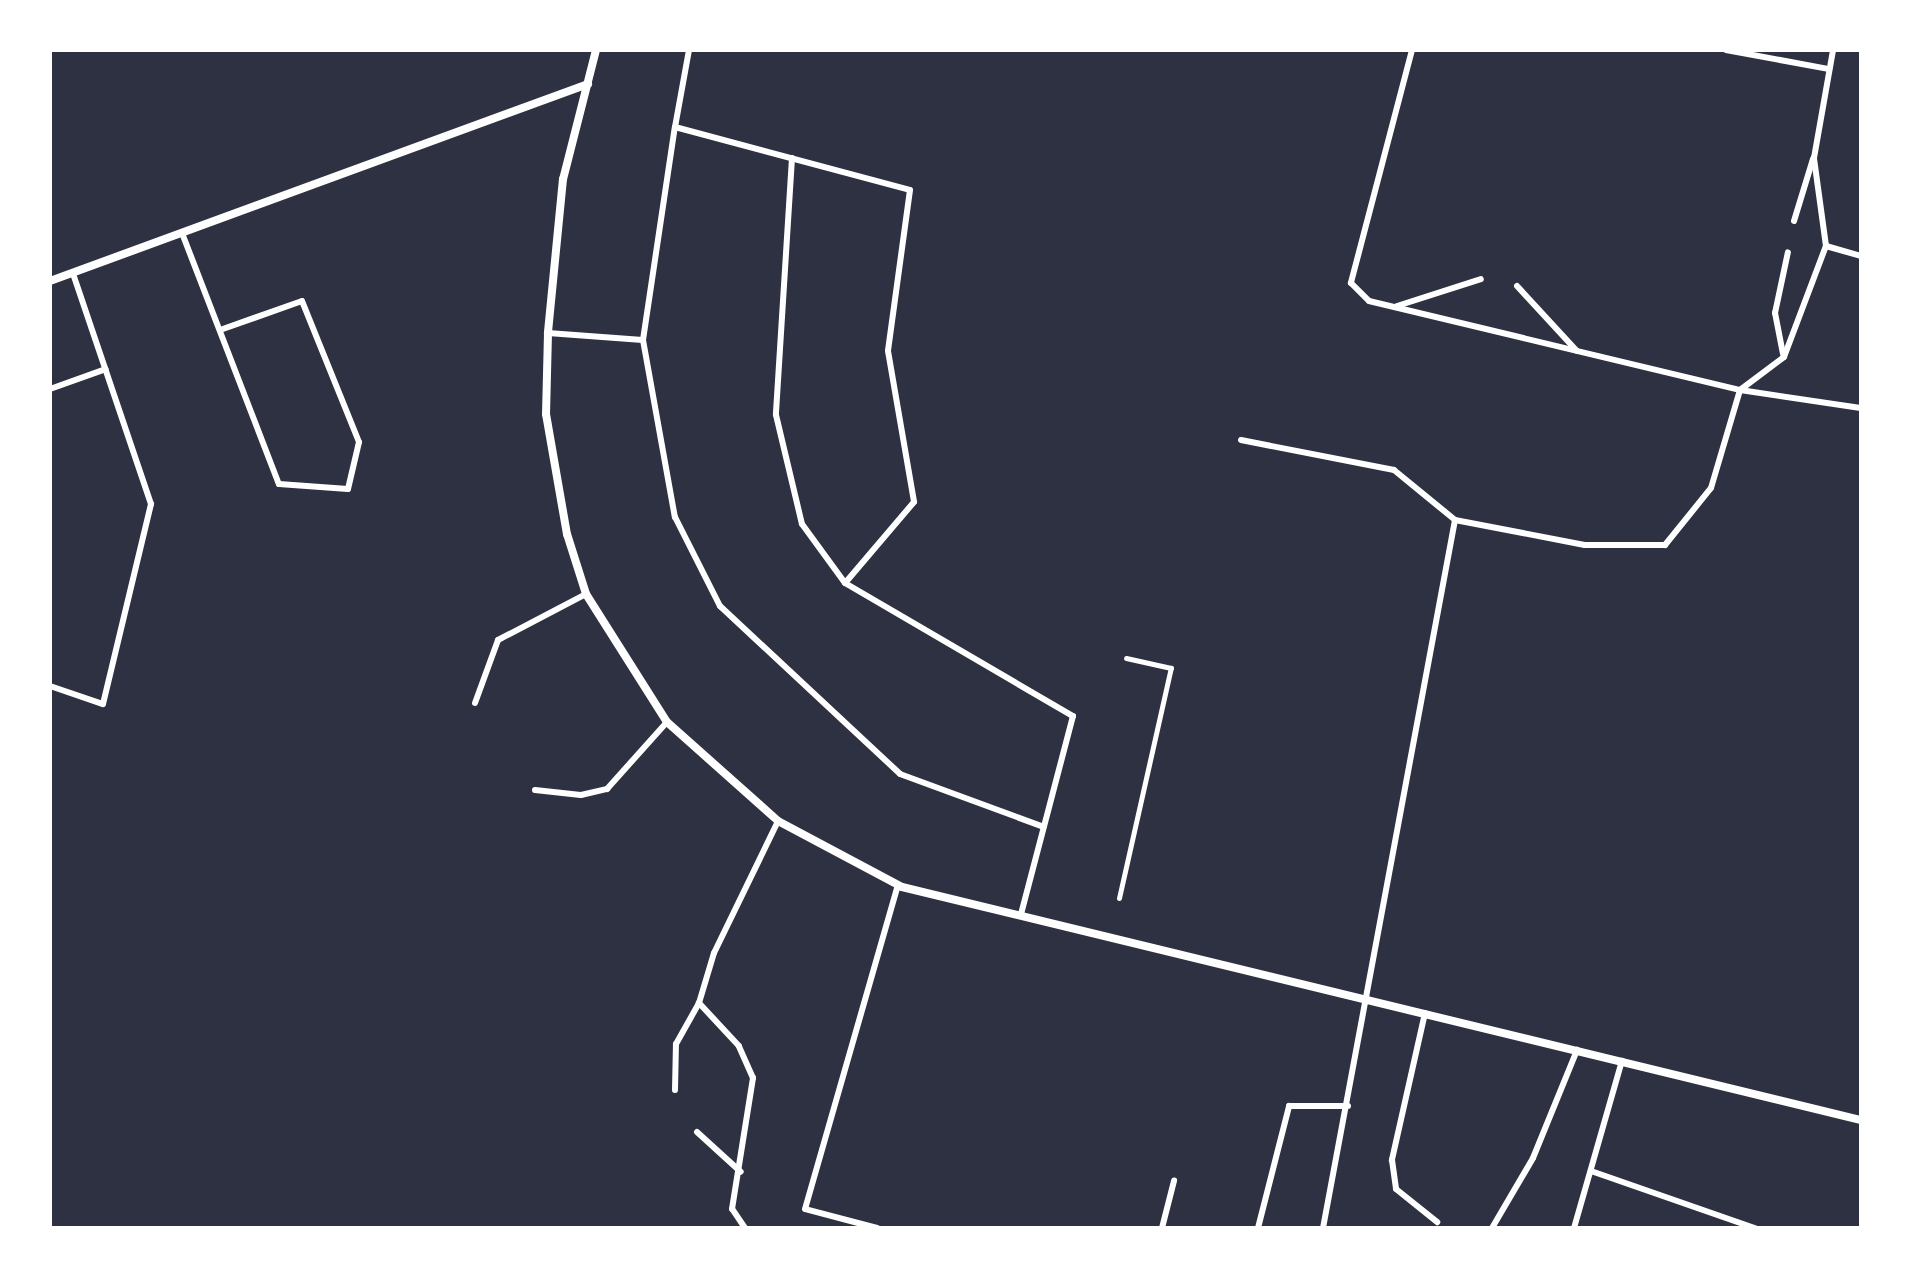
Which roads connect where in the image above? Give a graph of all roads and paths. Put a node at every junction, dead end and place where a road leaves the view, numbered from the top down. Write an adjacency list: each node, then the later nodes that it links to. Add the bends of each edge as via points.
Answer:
1 (596, 50): 7 (street)
2 (689, 50): 8 (lane)
3 (1412, 50): 20 (lane, via 1351,283 1369,301)
4 (1726, 50): 6 (lane)
5 (1833, 50): 6 (lane)
6 (1829, 69): 10 (lane)
7 (588, 84): 12 (street); 22 (street, via 563,179)
8 (675, 127): 9 (lane); 23 (lane)
9 (792, 158): 32 (lane, via 776,415 802,524); 32 (lane, via 910,190 888,351 914,502)
10 (1814, 158): 11 (lane); 13 (lane)
11 (1794, 221)
12 (182, 233): 16 (street); 21 (lane)
13 (1826, 246): 15 (lane); 25 (lane)
14 (1788, 252): 25 (lane, via 1775,313)
15 (1861, 256)
16 (73, 273): 18 (street); 26 (lane)
17 (1481, 279): 20 (lane)
18 (50, 281)
19 (1517, 286): 24 (lane)
20 (1394, 307): 24 (lane)
21 (220, 330): 21 (lane, via 279,484 348,489 359,442 302,301)
22 (548, 333): 23 (lane); 33 (street, via 546,414 567,534)
23 (643, 340): 40 (lane, via 675,517 720,606 900,774)
24 (1577, 351): 28 (lane)
25 (1784, 357): 28 (lane)
26 (106, 369): 27 (lane); 35 (lane, via 151,504 103,704)
27 (50, 389)
28 (1740, 390): 29 (lane); 31 (lane, via 1711,488 1665,545 1585,545)
29 (1861, 408)
30 (1241, 440): 31 (lane, via 1394,470)
31 (1455, 520): 44 (lane)
32 (845, 583): 40 (lane, via 1073,716)
33 (586, 594): 36 (lane, via 498,640); 37 (street)
34 (1126, 658): 42 (path, via 1171,668)
35 (50, 686)
36 (475, 703)
37 (667, 722): 38 (lane, via 607,789 581,795); 39 (street)
38 (535, 790)
39 (778, 821): 41 (street); 45 (lane, via 714,953)
40 (1044, 827): 43 (lane)
41 (898, 885): 43 (street); 58 (lane, via 805,1209)
42 (1119, 898)
43 (1021, 914): 44 (street)
44 (1371, 999): 46 (street); 50 (lane)
45 (699, 1003): 49 (lane, via 676,1044); 54 (lane, via 739,1046 753,1078)
46 (1425, 1012): 47 (street); 56 (lane, via 1392,1160 1396,1189)
47 (1577, 1050): 48 (street); 62 (lane, via 1533,1158)
48 (1622, 1061): 51 (street); 53 (lane)
49 (675, 1090)
50 (1348, 1106): 60 (lane, via 1289,1106); 61 (lane)
51 (1861, 1120)
52 (697, 1132): 54 (lane)
53 (1591, 1171): 63 (lane); 64 (lane)
54 (741, 1172): 57 (lane, via 732,1209)
55 (1174, 1181): 59 (lane)
56 (1437, 1222)
57 (745, 1228)
58 (877, 1228)
59 (1162, 1228)
60 (1258, 1228)
61 (1323, 1228)
62 (1492, 1228)
63 (1574, 1228)
64 (1755, 1228)

